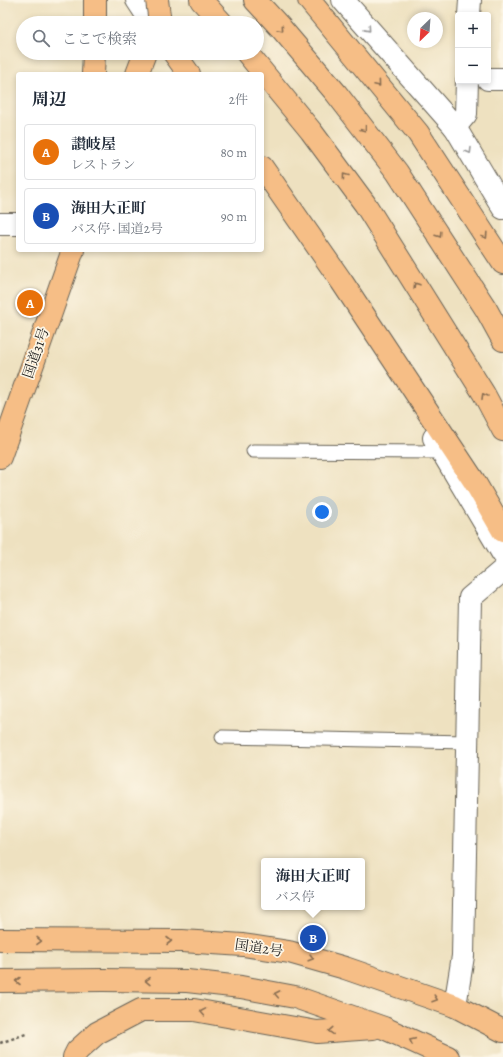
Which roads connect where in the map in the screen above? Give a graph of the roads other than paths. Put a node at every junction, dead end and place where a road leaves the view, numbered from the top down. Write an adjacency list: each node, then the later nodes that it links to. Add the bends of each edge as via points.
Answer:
1 (96, 0): 11 (highway)
2 (137, 0): 12 (street)
3 (157, 0): 14 (highway, bridge)
4 (164, 0): 13 (highway)
5 (201, 0): 15 (highway)
6 (255, 0): 36 (highway, one-way to 36, via 336,93 397,172 486,309)
7 (309, 0): 35 (highway, one-way to 35, via 418,133)
8 (342, 0): 28 (street, one-way to 28)
9 (470, 0): 10 (street)
10 (469, 12)
11 (95, 16)
12 (147, 16)
13 (158, 16)
14 (159, 16)
15 (216, 16)
16 (94, 60): 20 (highway)
17 (142, 60): 21 (highway)
18 (179, 60): 22 (highway)
19 (254, 60): 23 (highway, one-way to 19)
20 (93, 72)
21 (138, 72)
22 (188, 72)
23 (263, 72)
24 (264, 73): 37 (highway, one-way to 24, via 484,394 366,204)
25 (491, 79): 26 (street)
26 (503, 79)
27 (467, 84): 28 (street, via 466,114)
28 (455, 127): 31 (street, one-way to 31)
29 (264, 170): 41 (highway, via 461,461)
30 (264, 180): 39 (street, via 390,364)
31 (503, 208)
32 (0, 224): 33 (street)
33 (16, 224)
34 (72, 252): 40 (highway, 国道31号)
35 (503, 263)
36 (503, 340)
37 (503, 430)
38 (253, 451): 39 (lane)
39 (442, 452): 42 (street)
40 (0, 457)
41 (503, 531)
42 (503, 554)
43 (503, 570): 45 (street, via 470,598)
44 (222, 737): 45 (lane)
45 (467, 742): 48 (street, via 463,956)
46 (0, 940): 48 (highway, 国道2号, one-way to 48, via 182,940 243,945 289,952 345,968)
47 (0, 981): 49 (highway, one-way to 47, via 295,997 241,987 187,981)
48 (455, 1006): 50 (highway, 国道2号)
49 (384, 1028): 51 (highway, one-way to 51, via 317,1032 194,1010 141,1010 97,1033); 52 (highway, one-way to 49)
50 (503, 1030)
51 (74, 1057)
52 (448, 1057)

